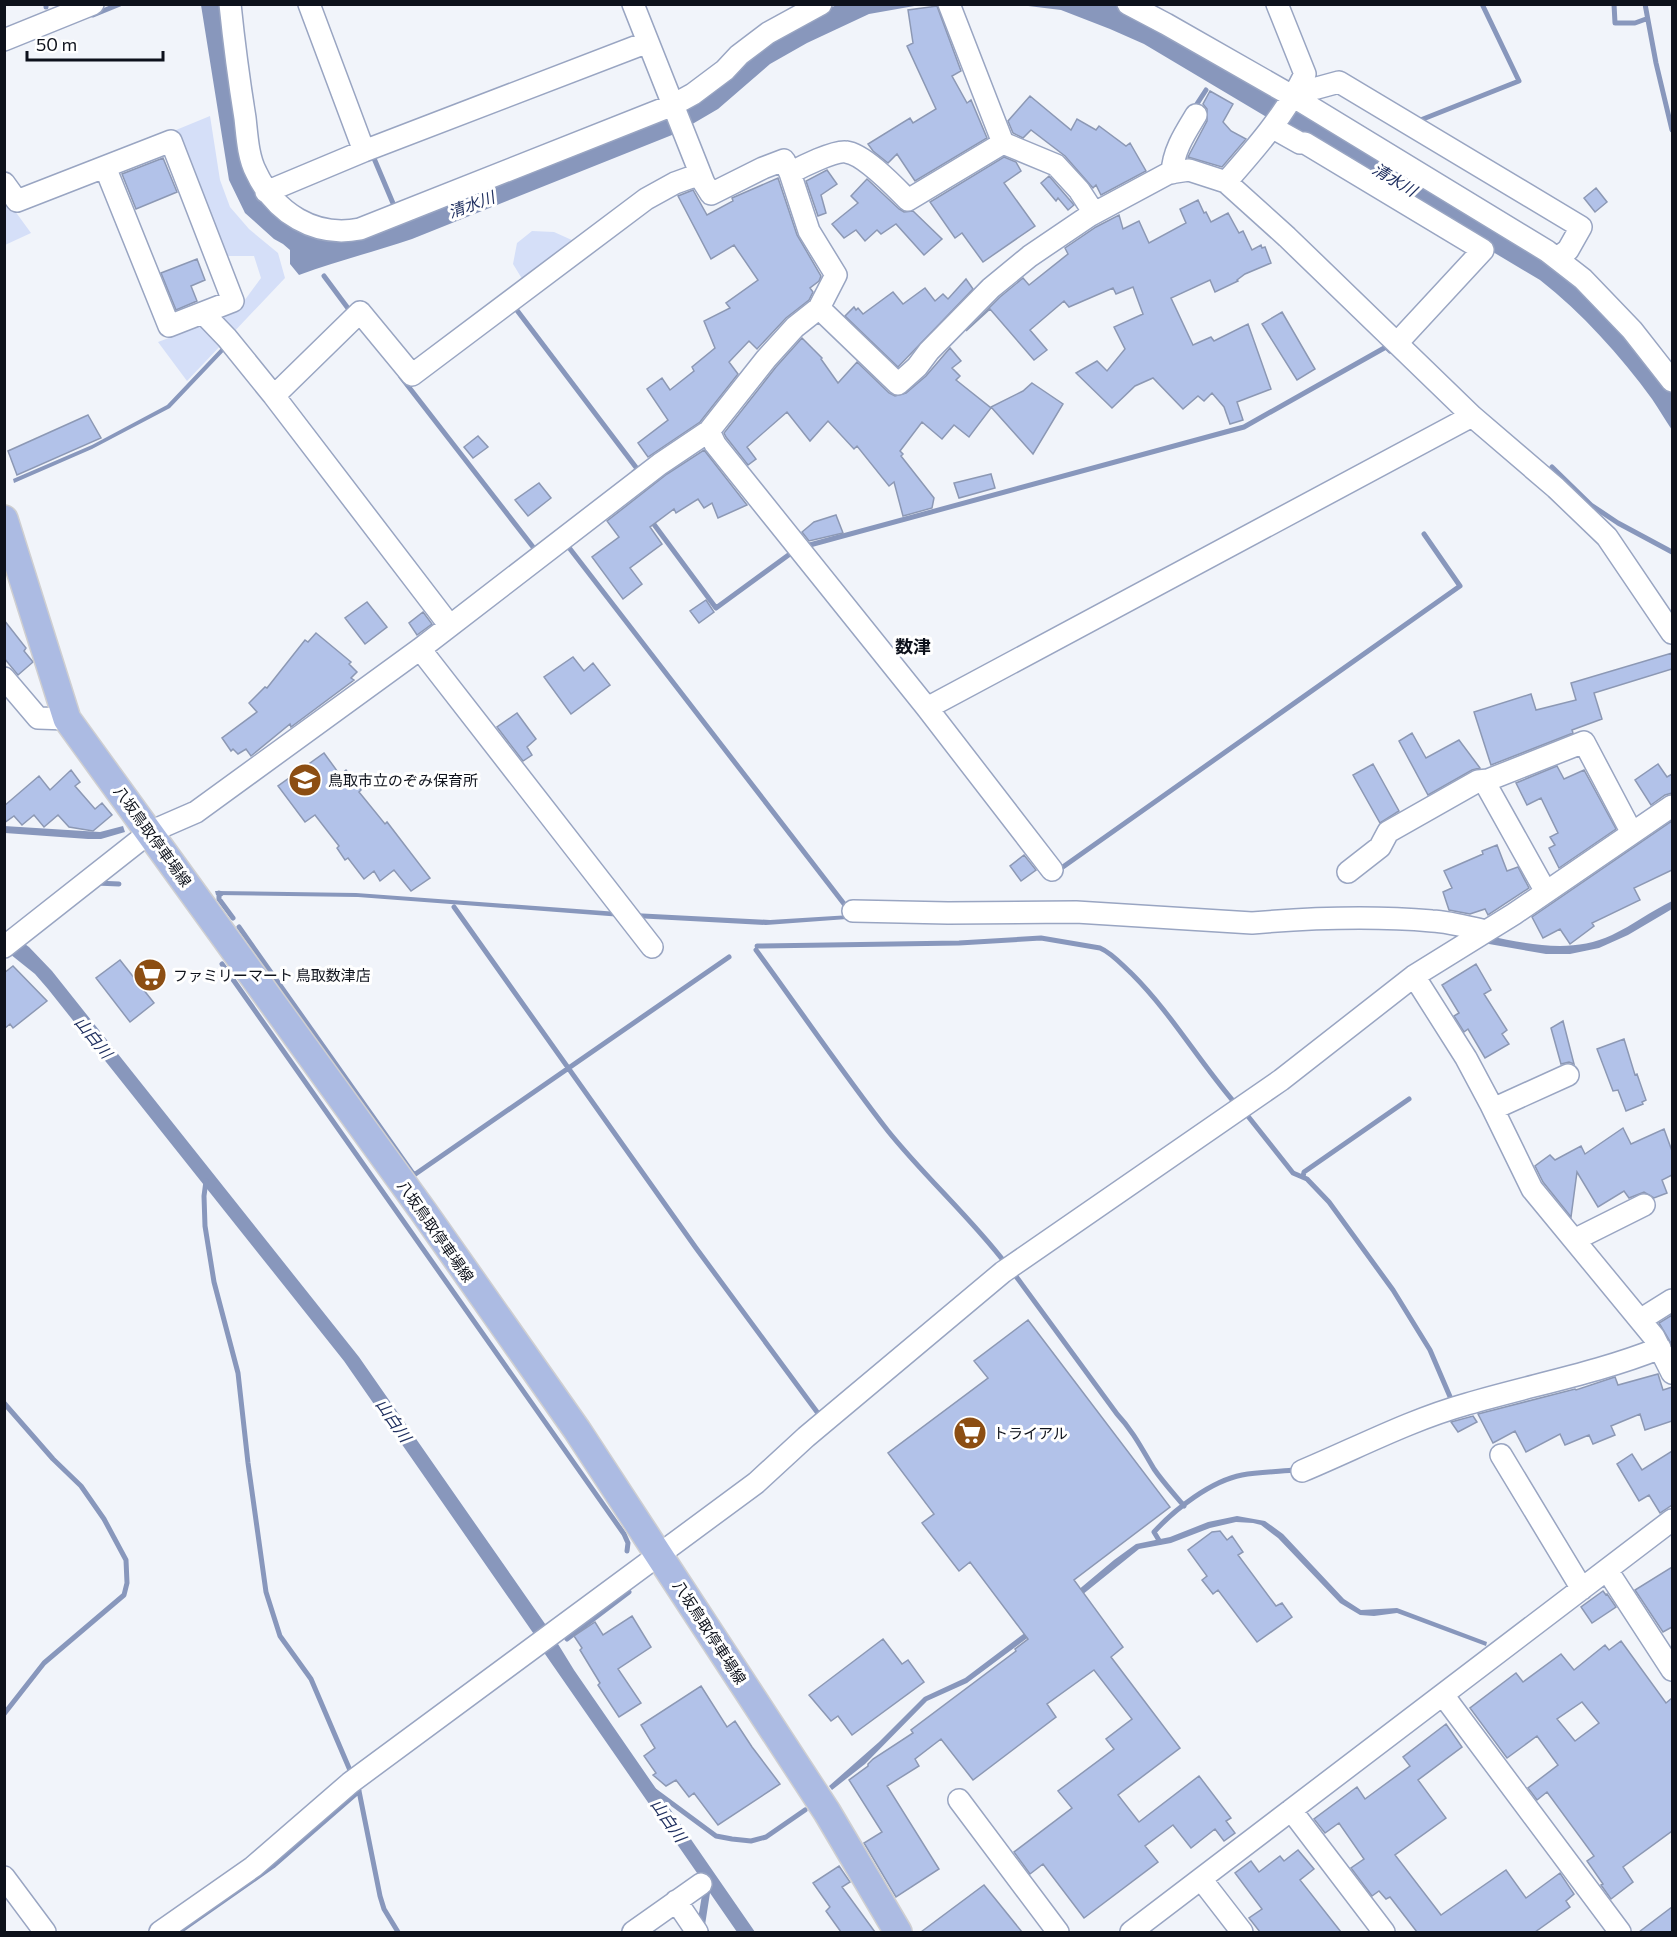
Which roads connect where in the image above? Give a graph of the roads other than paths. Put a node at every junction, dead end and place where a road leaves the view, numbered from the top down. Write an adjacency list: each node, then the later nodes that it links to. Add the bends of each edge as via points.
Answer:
1 (93, 4): 9 (street)
2 (230, 4): 24 (street, via 254,170)
3 (309, 4): 17 (street)
4 (633, 4): 11 (street)
5 (821, 4): 13 (street, via 768,33 725,70)
6 (948, 4): 16 (street)
7 (1128, 4): 12 (street)
8 (1277, 4): 12 (street, via 1305,74)
9 (54, 12): 10 (street)
10 (4, 40)
11 (648, 42): 13 (street); 17 (street)
12 (1296, 94): 15 (street); 26 (street); 26 (street, via 1339,82 1581,226 1568,250)
13 (673, 105): 21 (street); 24 (street, via 360,229 319,228 287,213)
14 (1196, 115): 20 (street, via 1181,139)
15 (1273, 128): 22 (street); 29 (street, via 1305,143 1483,250)
16 (1003, 143): 19 (street, via 908,200 885,177 856,155 844,151); 25 (street, via 1056,165)
17 (364, 151): 24 (street)
18 (105, 167): 23 (street, via 17,201); 28 (street, via 169,326); 28 (street, via 171,141 233,301)
19 (790, 173): 21 (street, via 784,160 711,194); 27 (street, via 810,231 836,275)
20 (1172, 173): 22 (street, via 1189,170); 25 (street)
21 (700, 174): 31 (street, via 646,199 412,375 360,312)
22 (1226, 182): 29 (street)
23 (4, 183)
24 (266, 192)
25 (1094, 213): 27 (street, via 991,288 898,384)
26 (1557, 258): 30 (street, via 1632,330)
27 (819, 308): 33 (street, via 780,343)
28 (202, 313): 31 (street)
29 (1397, 343): 32 (street)
30 (1672, 381)
31 (274, 396): 35 (street)
32 (1472, 416): 36 (street, via 1607,537); 39 (street)
33 (709, 431): 35 (street, via 660,464); 39 (street, via 715,444)
34 (4, 519): 40 (main road, 八坂鳥取停車場線)
35 (450, 626): 37 (street)
36 (1672, 633)
37 (420, 649): 43 (street, via 196,812); 50 (street)
38 (4, 678): 40 (street, via 38,717)
39 (927, 708): 45 (street)
40 (68, 719): 43 (main road, 八坂鳥取停車場線)
41 (1484, 781): 44 (street, via 1584,742); 46 (street, via 1388,832 1380,847); 47 (street)
42 (1672, 806): 44 (street)
43 (150, 832): 51 (street); 64 (main road, 八坂鳥取停車場線, via 578,1430)
44 (1632, 833): 47 (street)
45 (1052, 870)
46 (1348, 872)
47 (1546, 892): 49 (street)
48 (853, 911): 49 (street, via 1076,912 1252,923 1432,921)
49 (1486, 931): 52 (street)
50 (652, 946)
51 (4, 947)
52 (1414, 976): 54 (street); 64 (street, via 1281,1080 1003,1272 756,1483)
53 (1568, 1075): 54 (street)
54 (1493, 1109): 56 (street, via 1532,1189)
55 (1644, 1205): 56 (street)
56 (1574, 1240): 58 (street)
57 (1672, 1300): 58 (street)
58 (1640, 1320): 59 (street)
59 (1660, 1348): 60 (street); 62 (street, via 1465,1404)
60 (1672, 1373)
61 (1502, 1455): 66 (street)
62 (1302, 1471)
63 (1672, 1520): 65 (street)
64 (660, 1555): 76 (street, via 350,1783 253,1867); 79 (main road, 八坂鳥取停車場線, via 827,1812)
65 (1607, 1570): 66 (street); 67 (street)
66 (1582, 1589): 68 (street)
67 (1672, 1670)
68 (1443, 1695): 70 (street); 84 (street)
69 (959, 1800): 80 (street)
70 (1291, 1810): 72 (street); 83 (street)
71 (4, 1877): 75 (street)
72 (1201, 1879): 81 (street); 82 (street)
73 (701, 1884): 74 (street)
74 (676, 1901): 77 (street); 78 (street)
75 (45, 1932)
76 (160, 1932)
77 (633, 1932)
78 (697, 1932)
79 (898, 1932)
80 (1058, 1932)
81 (1131, 1932)
82 (1242, 1932)
83 (1384, 1932)
84 (1620, 1932)

